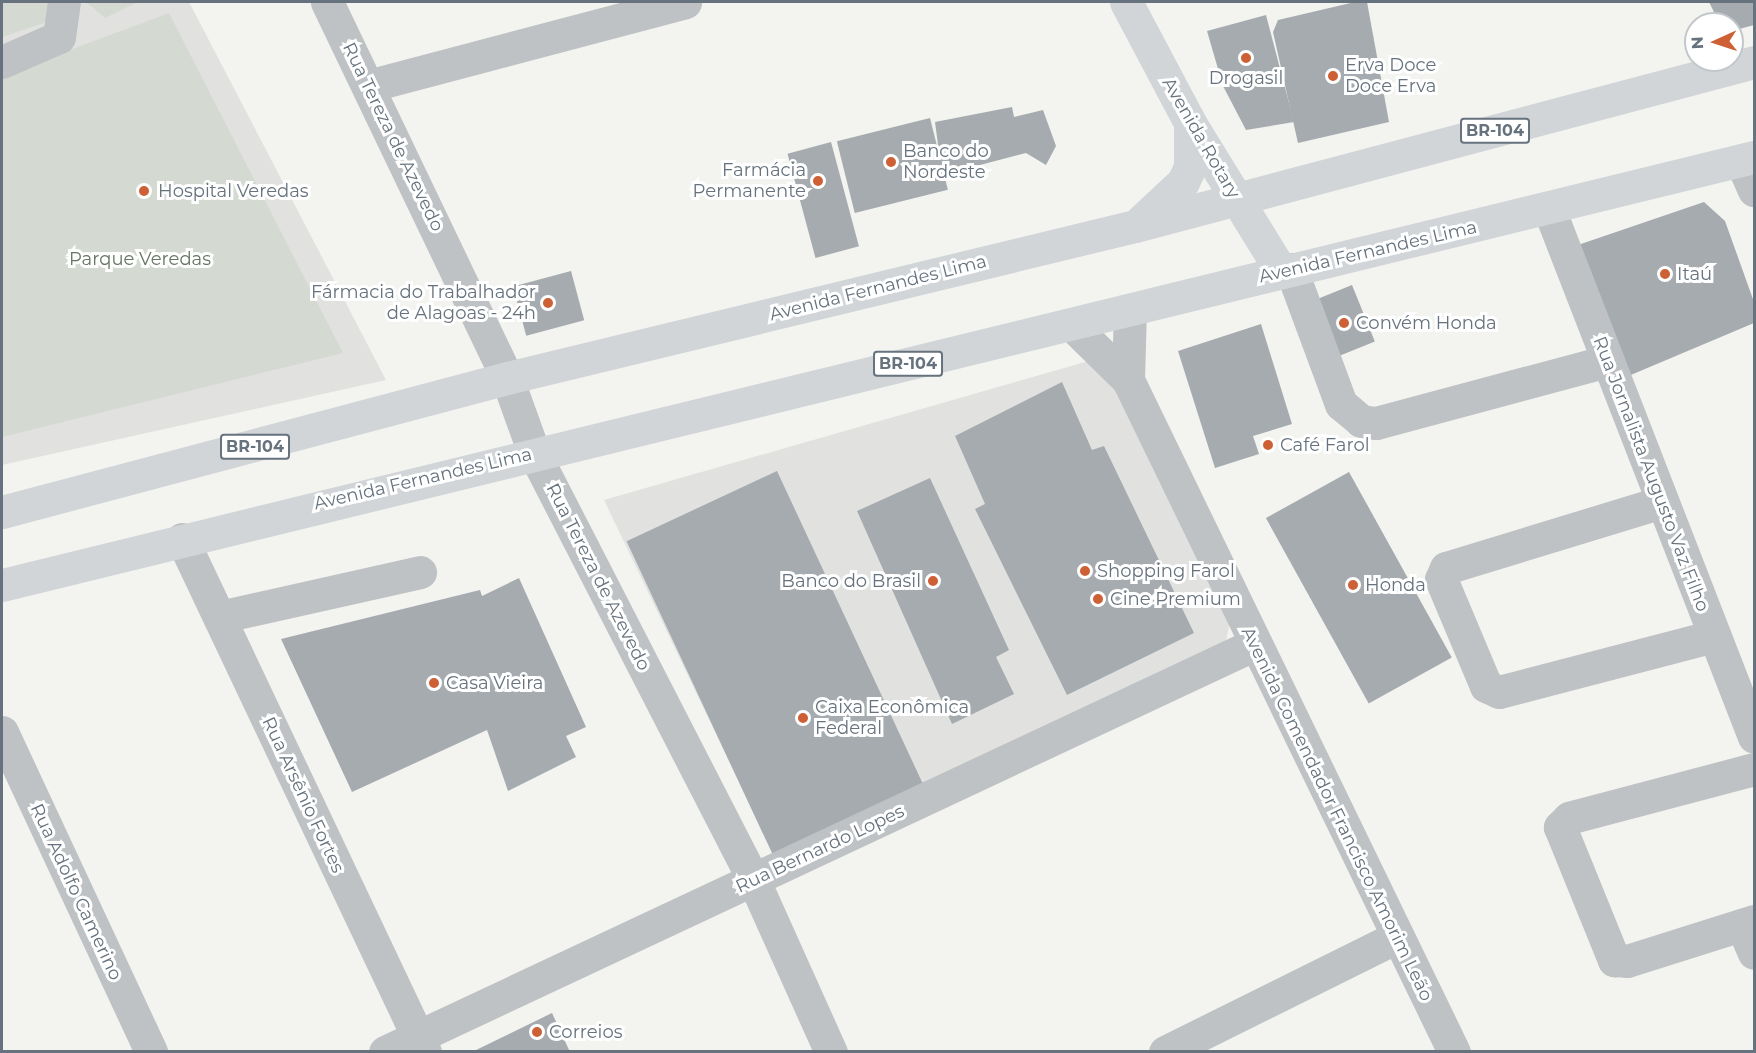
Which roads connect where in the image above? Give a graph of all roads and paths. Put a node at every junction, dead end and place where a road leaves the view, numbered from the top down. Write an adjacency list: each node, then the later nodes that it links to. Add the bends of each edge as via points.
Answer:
1 (64, 2): 5 (street, via 59,37)
2 (327, 2): 7 (street, Rua Tereza de Azevedo)
3 (685, 2): 7 (street)
4 (1126, 2): 8 (main road, Avenida Rotary)
5 (2, 62)
6 (1755, 62): 11 (main road, Avenida Fernandes Lima / BR-104)
7 (368, 86): 18 (street, Rua Tereza de Azevedo)
8 (1190, 123): 11 (main road, Avenida Rotary); 13 (main road, via 1190,167 1183,182)
9 (1748, 159): 10 (street); 12 (main road, Avenida Fernandes Lima / BR-104)
10 (1755, 190)
11 (1236, 199): 13 (main road, Avenida Fernandes Lima / BR-104); 14 (main road, Avenida Rotary)
12 (1549, 209): 14 (main road, Avenida Fernandes Lima / BR-104); 17 (street, Rua Jornalista Augusto Vaz Filho)
13 (1135, 226): 18 (main road, Avenida Fernandes Lima / BR-104)
14 (1286, 270): 15 (main road, Avenida Fernandes Lima / BR-104); 17 (street, via 1341,404 1361,421 1376,423)
15 (1130, 310): 16 (main road, Avenida Fernandes Lima / BR-104); 19 (street, Avenida Comendador Francisco Amorim Leão)
16 (1072, 325): 19 (street, Avenida Comendador Francisco Amorim Leão); 20 (main road, Avenida Fernandes Lima / BR-104)
17 (1608, 361): 21 (street, Rua Jornalista Augusto Vaz Filho)
18 (507, 378): 20 (street, Rua Tereza de Azevedo); 22 (main road, Avenida Fernandes Lima / BR-104)
19 (1128, 380): 28 (street, Avenida Comendador Francisco Amorim Leão)
20 (534, 453): 23 (main road, Avenida Fernandes Lima / BR-104); 32 (street, Rua Tereza de Azevedo)
21 (1662, 502): 27 (street, Rua Jornalista Augusto Vaz Filho); 27 (street, via 1443,571 1441,579 1486,686 1499,692)
22 (2, 512)
23 (182, 539): 25 (main road, Avenida Fernandes Lima / BR-104); 26 (street, Rua Arsênio Fortes)
24 (420, 572): 26 (street)
25 (2, 585)
26 (219, 617): 35 (street, Rua Arsênio Fortes)
27 (1714, 636): 30 (street, Rua Jornalista Augusto Vaz Filho)
28 (1255, 644): 32 (street, Rua Bernardo Lopes); 34 (street, Avenida Comendador Francisco Amorim Leão)
29 (2, 732): 36 (street, Rua Adolfo Camerino)
30 (1755, 737)
31 (1755, 769): 33 (street, via 1561,824 1611,957 1619,962)
32 (754, 881): 35 (street, Rua Bernardo Lopes); 38 (street, Rua Tereza de Azevedo)
33 (1750, 933)
34 (1395, 938): 39 (street); 40 (street, Avenida Comendador Francisco Amorim Leão)
35 (421, 1044): 37 (street, Rua Bernardo Lopes)
36 (151, 1052)
37 (385, 1052)
38 (831, 1052)
39 (1165, 1052)
40 (1454, 1052)

